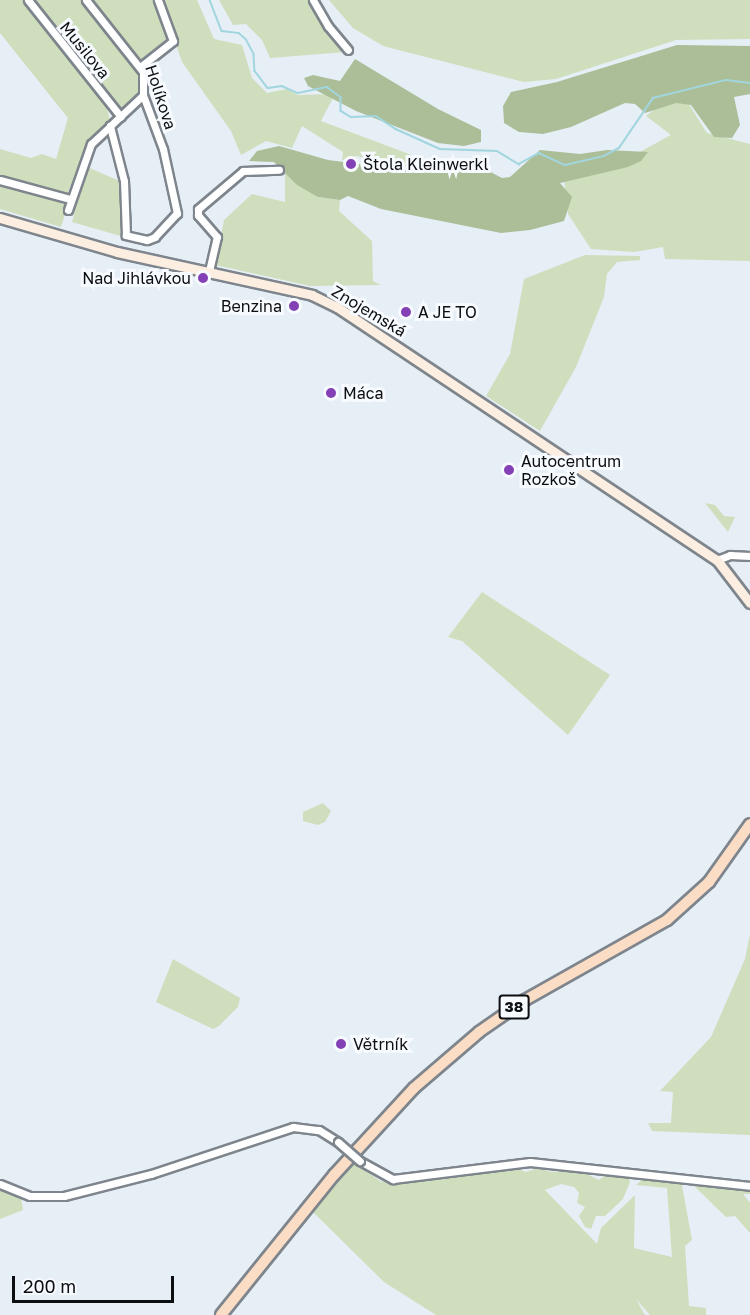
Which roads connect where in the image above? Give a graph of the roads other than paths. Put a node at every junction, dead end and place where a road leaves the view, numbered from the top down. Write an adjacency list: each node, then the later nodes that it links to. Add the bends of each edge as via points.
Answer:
1 (28, 0): 8 (street, Musilova)
2 (86, 0): 6 (street, Holíkova)
3 (158, 0): 6 (street, via 172,41)
4 (314, 0): 5 (street, via 328,26)
5 (348, 50)
6 (140, 67): 7 (street, Holíkova)
7 (143, 95): 8 (street); 9 (street, Holíkova, via 163,149 177,213 155,237 147,240 126,235 124,181)
8 (121, 117): 9 (street)
9 (110, 126): 12 (street, via 91,144)
10 (279, 170): 15 (street, via 243,171 198,209 198,215 217,237)
11 (0, 180): 12 (street)
12 (70, 200): 13 (street)
13 (68, 210)
14 (0, 218): 15 (main road, Znojemská, via 117,252)
15 (209, 271): 17 (main road, Znojemská, via 312,295 337,307)
16 (750, 556): 17 (street, via 730,555)
17 (717, 560): 18 (main road, Znojemská)
18 (750, 603)
19 (750, 825): 22 (main road, 38, via 709,882 667,920 517,1005 414,1088 341,1166)
20 (0, 1184): 21 (street, bridge, via 30,1196 64,1196 151,1174 293,1127 319,1130 360,1161 393,1179 530,1162)
21 (750, 1186)
22 (221, 1315)

